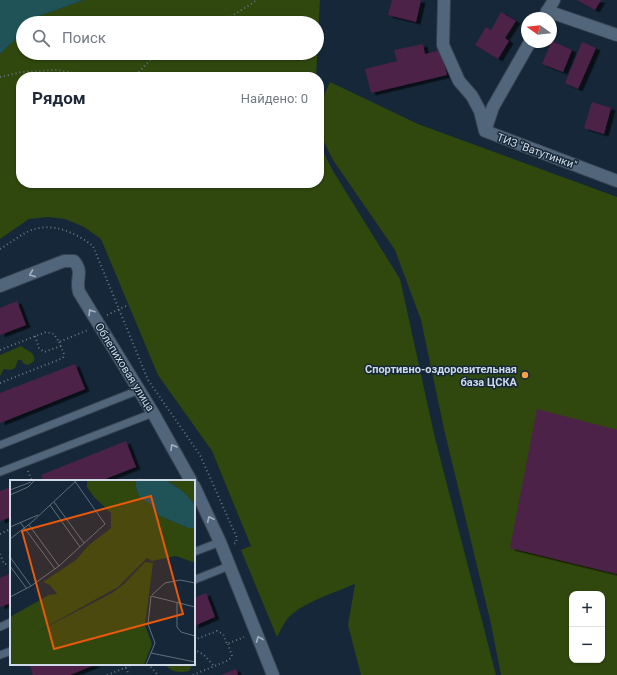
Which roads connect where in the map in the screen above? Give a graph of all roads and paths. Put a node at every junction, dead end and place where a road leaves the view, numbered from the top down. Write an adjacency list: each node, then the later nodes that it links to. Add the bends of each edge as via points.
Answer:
1 (257, 0): 5 (path)
2 (444, 0): 15 (street, via 443,45 459,81 472,96 480,111)
3 (554, 0): 4 (street)
4 (548, 12)
5 (232, 16)
6 (557, 18): 7 (street)
7 (617, 35)
8 (527, 48): 15 (street, ТИЗ "Ватутинки", via 493,107)
9 (150, 60): 12 (path)
10 (22, 72): 11 (path)
11 (68, 72)
12 (139, 72)
13 (16, 73): 14 (path)
14 (0, 77)
15 (485, 132): 16 (street, ТИЗ "Ватутинки")
16 (617, 180)
17 (0, 249): 20 (path, via 40,228 74,233 94,246)
18 (0, 286): 21 (street, Облепиховая улица, one-way to 18, via 79,292 77,284 80,273 74,261 64,261)
19 (126, 306): 20 (path)
20 (119, 309): 21 (path); 35 (path, via 148,380 200,455 237,538 236,542)
21 (98, 323): 23 (path); 27 (street, Облепиховая улица)
22 (35, 336): 23 (path, via 49,332 57,337); 24 (path, via 39,348 44,352); 25 (path)
23 (59, 342): 24 (path)
24 (61, 346): 26 (path, via 63,358)
25 (0, 350)
26 (0, 383)
27 (139, 390): 28 (street, Облепиховая улица); 29 (lane)
28 (153, 413): 30 (lane); 31 (street, Облепиховая улица, one-way to 28)
29 (0, 444)
30 (0, 472)
31 (190, 480)
32 (195, 488): 35 (street, one-way to 32)
33 (10, 529): 34 (path)
34 (0, 534)
35 (221, 545): 36 (lane); 39 (street)
36 (195, 552)
37 (0, 554): 38 (path, via 4,564)
38 (10, 563)
39 (230, 566): 40 (lane); 43 (street)
40 (195, 580)
41 (10, 622): 42 (lane)
42 (0, 627)
43 (257, 632): 45 (path); 58 (street, one-way to 43)
44 (195, 640): 45 (path, via 220,632)
45 (228, 644): 52 (path, via 231,658)
46 (195, 650): 52 (path, via 204,655)
47 (10, 651): 48 (lane)
48 (0, 655)
49 (124, 665): 53 (path)
50 (132, 665): 53 (path)
51 (149, 665): 56 (path)
52 (214, 667): 57 (path)
53 (126, 668): 54 (path); 55 (path)
54 (107, 675)
55 (129, 675)
56 (158, 675)
57 (193, 675)
58 (273, 675)

